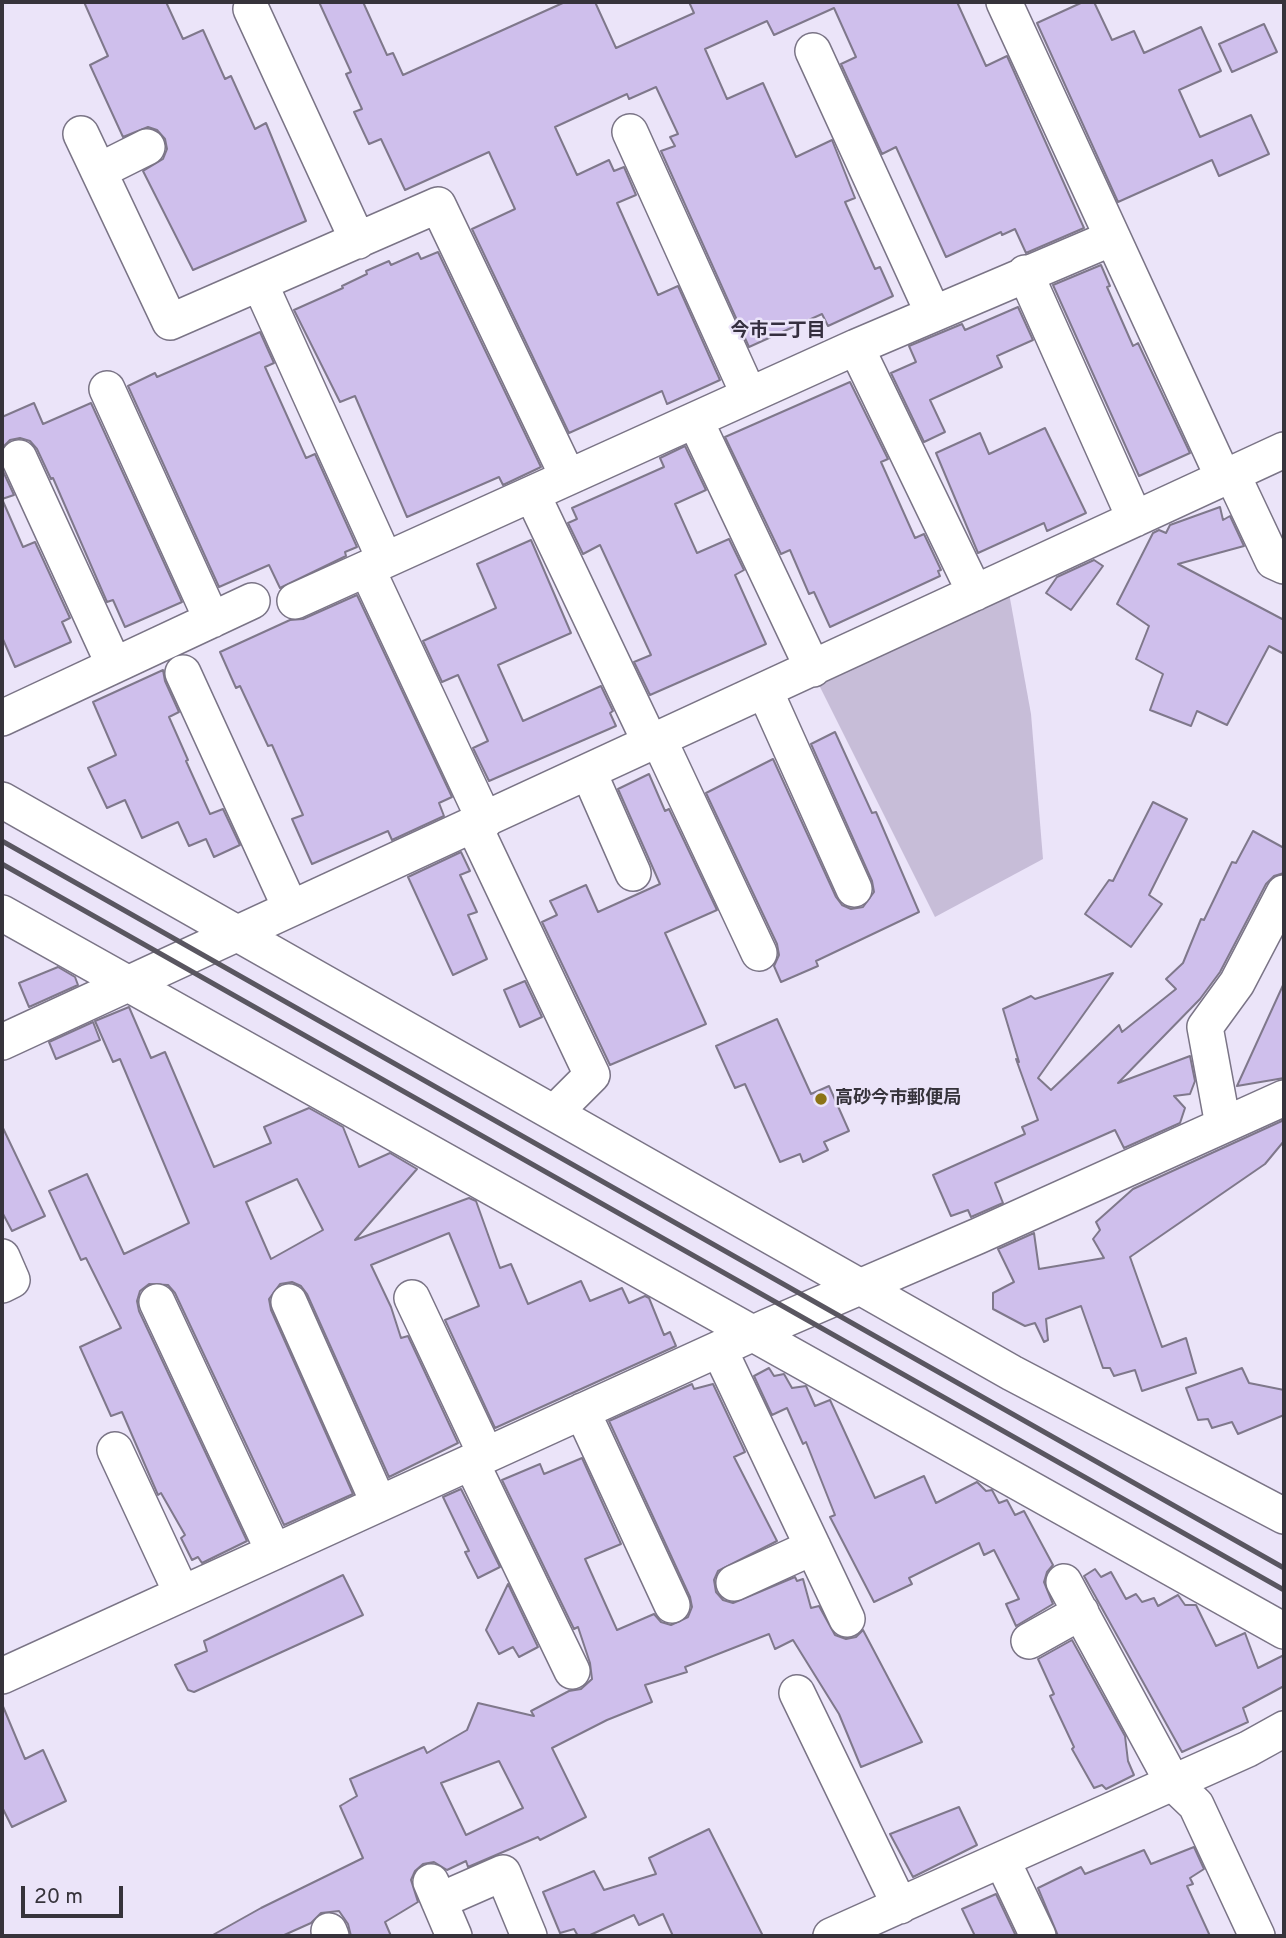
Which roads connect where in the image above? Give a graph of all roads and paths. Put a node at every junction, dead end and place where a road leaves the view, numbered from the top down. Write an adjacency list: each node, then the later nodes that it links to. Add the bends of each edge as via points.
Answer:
1 (1004, 2): 8 (street)
2 (251, 9): 9 (street)
3 (813, 51): 12 (street)
4 (630, 132): 15 (street)
5 (81, 134): 7 (street)
6 (147, 147): 7 (street)
7 (99, 171): 11 (street, via 170,322)
8 (1112, 238): 10 (street); 19 (street)
9 (358, 241): 11 (street); 20 (street, via 438,205)
10 (1025, 273): 12 (street); 22 (street)
11 (260, 284): 23 (street)
12 (933, 313): 13 (street)
13 (856, 347): 15 (street); 25 (street)
14 (107, 389): 28 (street)
15 (749, 395): 16 (street)
16 (695, 420): 20 (street); 30 (street)
17 (1284, 450): 19 (street)
18 (19, 458): 29 (street)
19 (1228, 476): 22 (street); 24 (street, via 1273,561)
20 (568, 477): 21 (street)
21 (532, 494): 23 (street); 34 (street)
22 (1135, 519): 25 (street)
23 (376, 565): 27 (street); 37 (street)
24 (1284, 566)
25 (975, 593): 30 (street)
26 (252, 601): 28 (street)
27 (295, 601)
28 (212, 620): 29 (street)
29 (114, 665): 33 (street)
30 (813, 669): 32 (street)
31 (183, 673): 41 (street)
32 (765, 691): 34 (street); 39 (street)
33 (5, 706)
34 (655, 742): 35 (street); 44 (street)
35 (589, 773): 37 (street); 38 (street)
36 (2, 800): 43 (street)
37 (479, 823): 41 (street); 48 (street, via 592,1075)
38 (633, 873)
39 (854, 889)
40 (1284, 893): 49 (street, via 1237,983 1205,1027)
41 (290, 907): 43 (street)
42 (2, 913): 45 (street)
43 (238, 935): 45 (street); 48 (street)
44 (759, 953)
45 (128, 986): 46 (street); 56 (street)
46 (2, 1042)
47 (1284, 1098): 49 (street)
48 (554, 1112): 52 (street)
49 (1223, 1125): 52 (street)
50 (2, 1256): 51 (street, via 12,1280)
51 (2, 1285)
52 (860, 1286): 56 (street); 62 (street, via 1012,1373)
53 (412, 1298): 60 (street)
54 (289, 1302): 61 (street)
55 (157, 1303): 64 (street)
56 (753, 1333): 57 (street); 71 (street)
57 (719, 1349): 58 (street); 63 (street)
58 (582, 1411): 60 (street); 68 (street)
59 (115, 1450): 67 (street)
60 (478, 1459): 61 (street); 73 (street)
61 (379, 1504): 64 (street)
62 (1284, 1516)
63 (813, 1547): 66 (street); 70 (street)
64 (274, 1552): 67 (street)
65 (1064, 1582): 69 (street)
66 (734, 1583)
67 (182, 1594): 74 (street)
68 (672, 1605)
69 (1081, 1612): 72 (street); 77 (street)
70 (847, 1619)
71 (1284, 1631)
72 (1029, 1641)
73 (572, 1671)
74 (2, 1676)
75 (797, 1693): 79 (street)
76 (1284, 1729): 77 (street)
77 (1173, 1783): 78 (street); 84 (street, via 1196,1804)
78 (1002, 1860): 79 (street); 83 (street)
79 (900, 1906): 82 (street)
80 (454, 1936): 81 (street, via 435,1891 503,1873)
81 (529, 1936)
82 (831, 1936)
83 (1038, 1936)
84 (1257, 1936)

